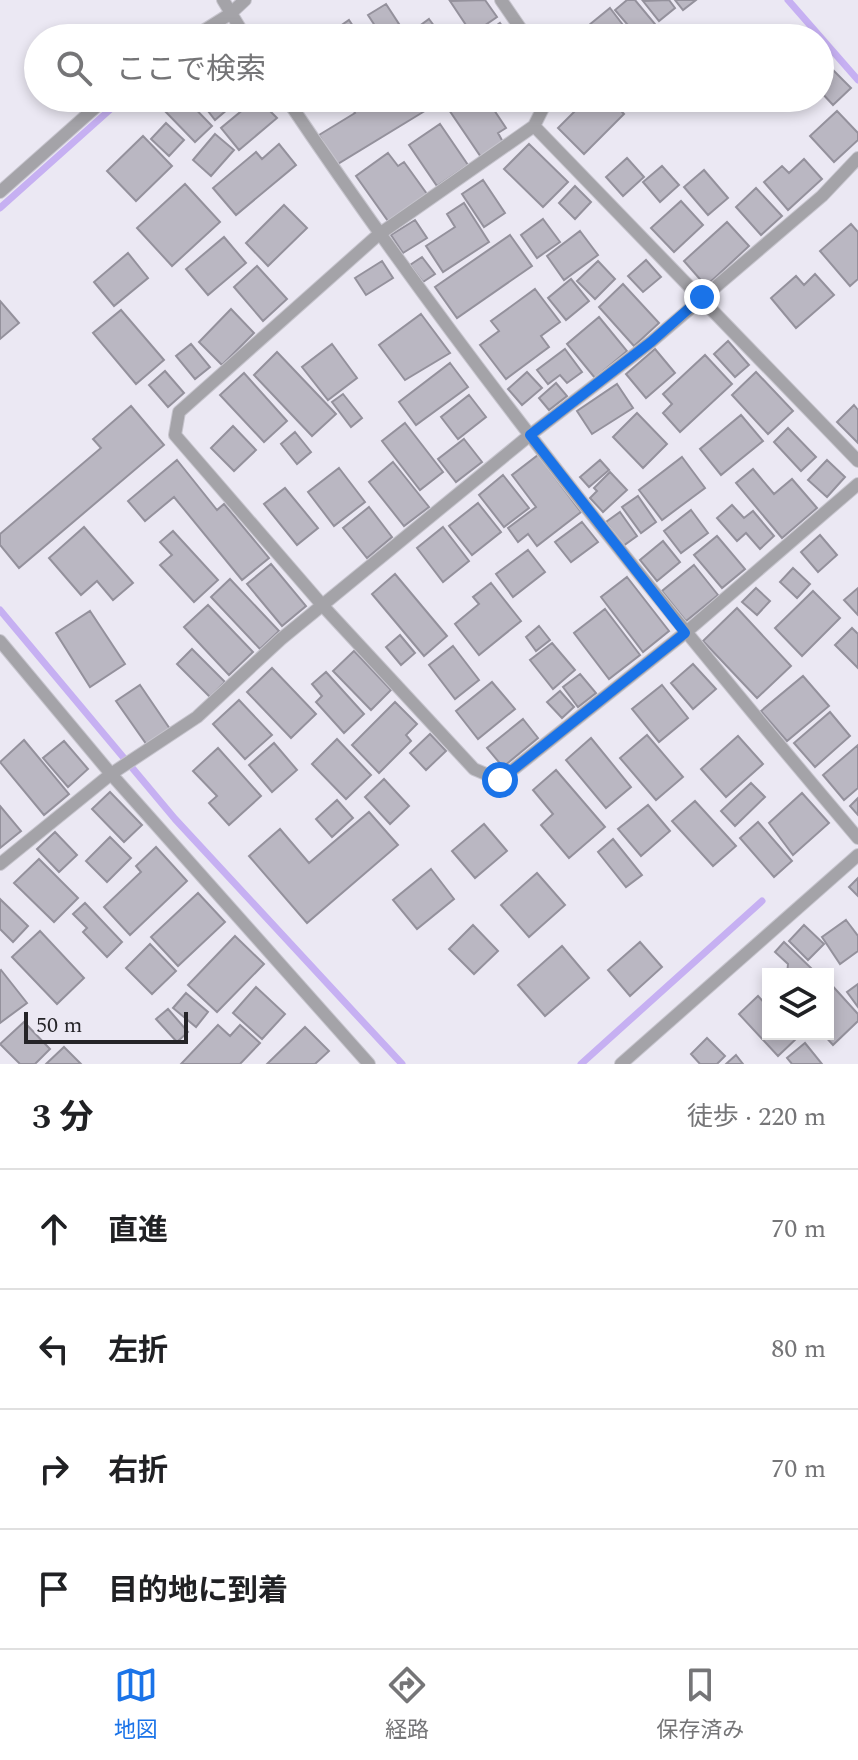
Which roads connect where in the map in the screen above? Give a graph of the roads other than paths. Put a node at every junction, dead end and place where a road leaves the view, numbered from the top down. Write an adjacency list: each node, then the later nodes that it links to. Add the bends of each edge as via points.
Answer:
1 (223, 0): 4 (lane)
2 (245, 0): 4 (lane)
3 (501, 0): 7 (lane)
4 (230, 14): 5 (lane); 6 (lane)
5 (214, 24)
6 (237, 24)
7 (517, 24)
8 (90, 112): 13 (lane)
9 (295, 112): 14 (lane)
10 (541, 112): 11 (lane)
11 (534, 126): 14 (lane); 15 (lane)
12 (858, 158): 15 (lane, via 822,196)
13 (0, 192)
14 (378, 235): 16 (lane); 19 (lane, via 179,412 175,435)
15 (702, 297): 16 (lane); 17 (lane)
16 (530, 435): 19 (lane); 20 (lane)
17 (858, 461)
18 (858, 484): 20 (lane)
19 (323, 606): 20 (lane, via 474,769 500,780); 22 (lane, via 197,717)
20 (685, 633): 23 (lane)
21 (0, 641): 22 (lane)
22 (111, 774): 25 (lane); 26 (lane)
23 (858, 838)
24 (858, 855): 27 (lane)
25 (0, 864)
26 (369, 1064)
27 (621, 1064)

